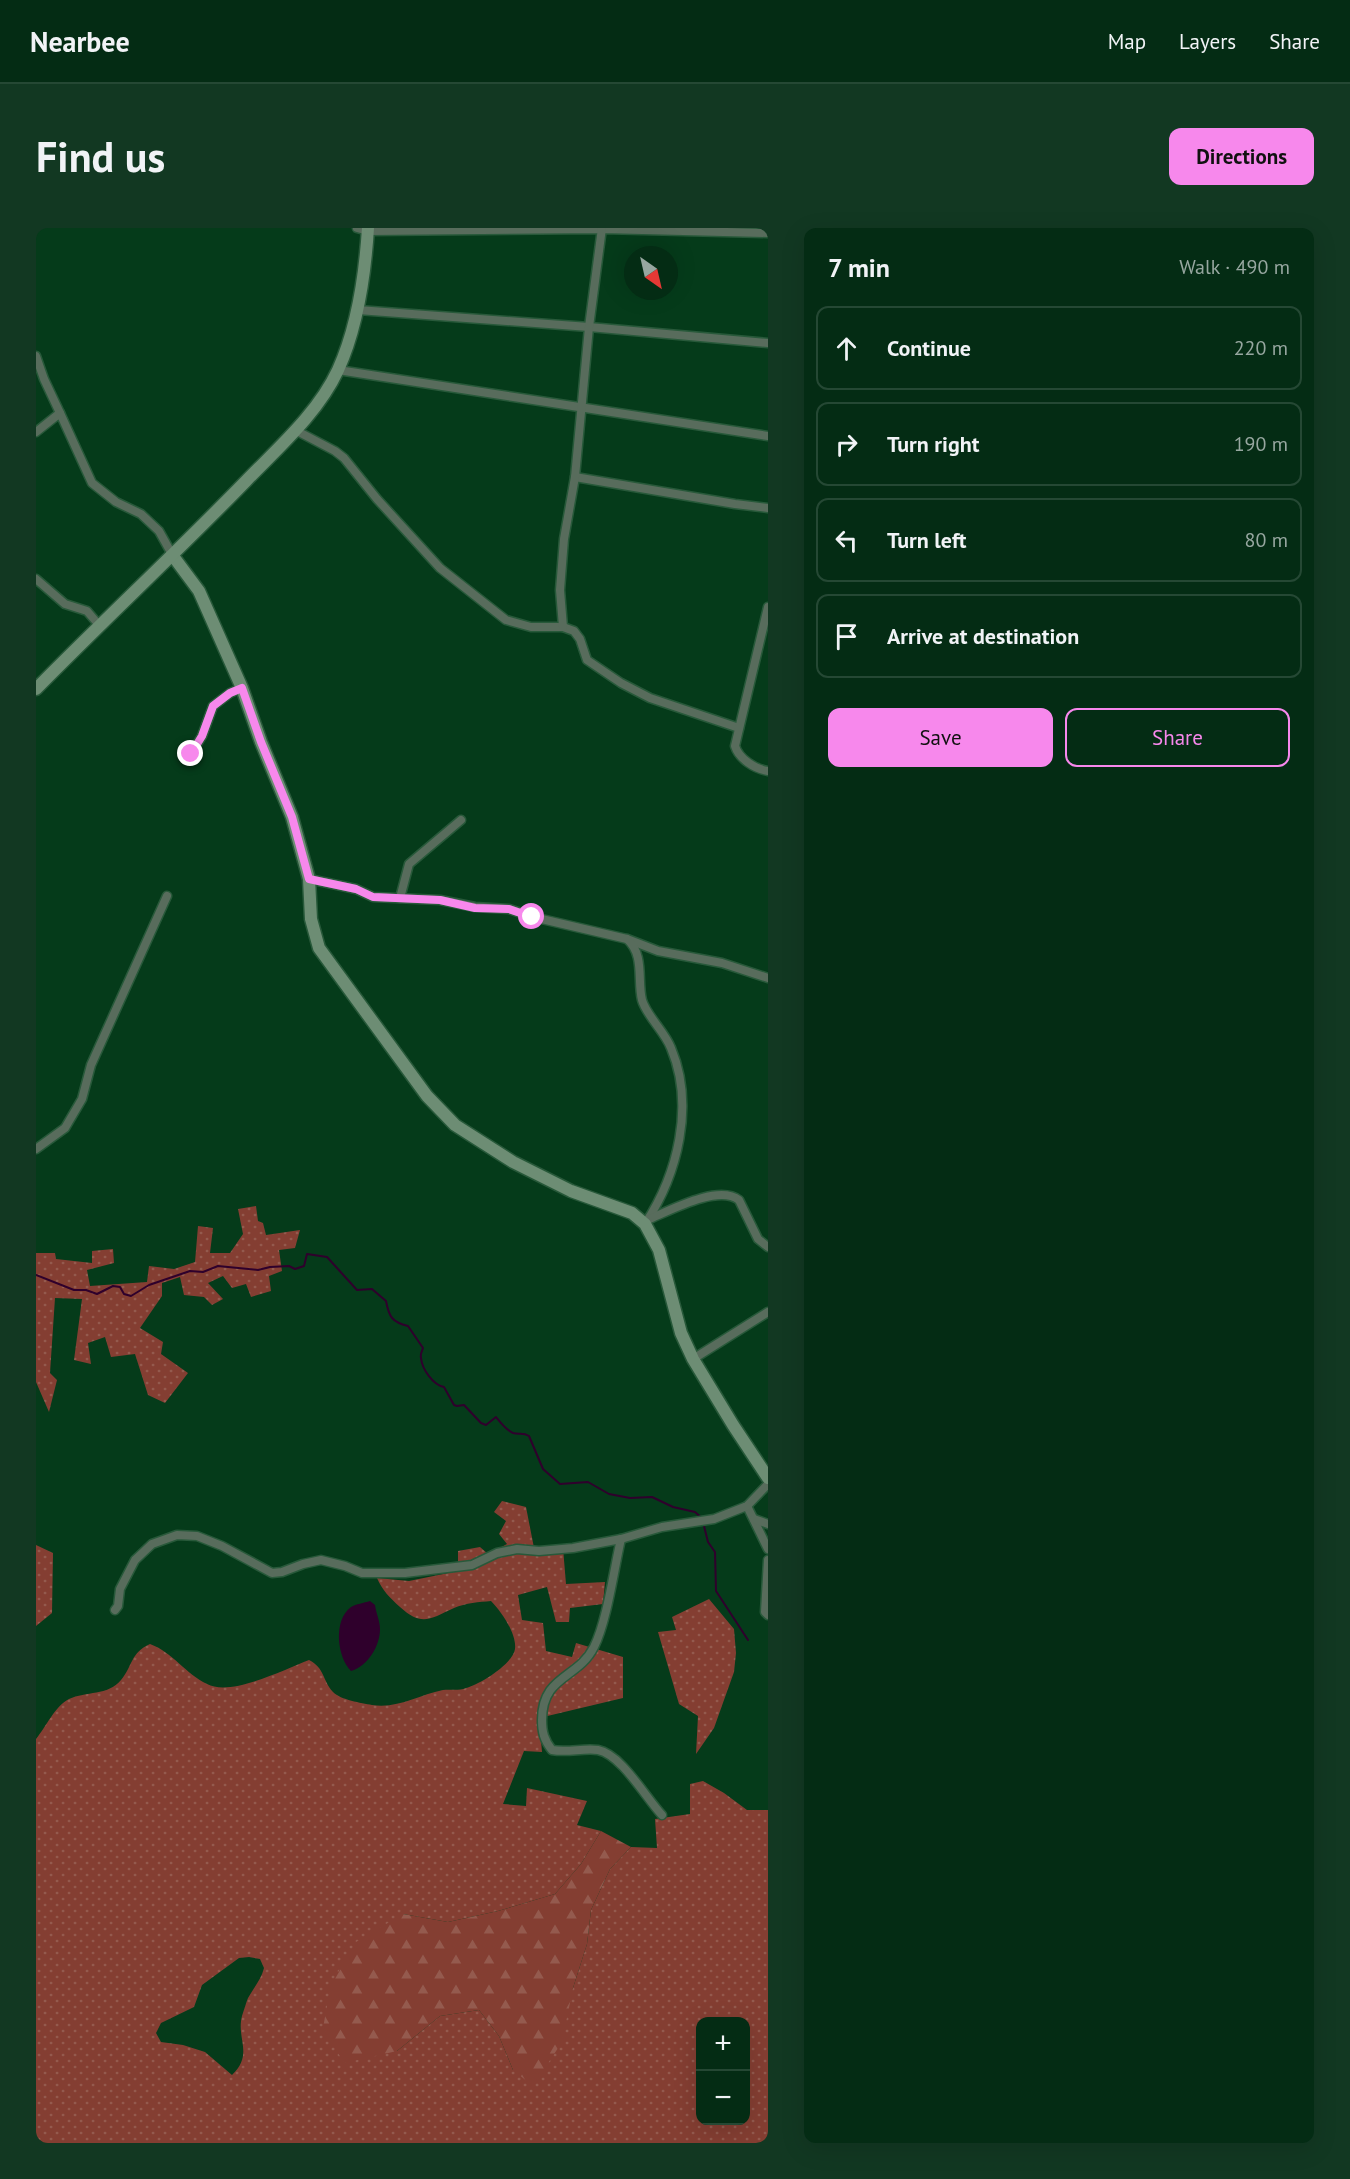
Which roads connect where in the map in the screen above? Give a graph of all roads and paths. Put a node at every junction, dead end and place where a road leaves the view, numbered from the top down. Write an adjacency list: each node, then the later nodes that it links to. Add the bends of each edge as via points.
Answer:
1 (602, 228): 2 (street); 3 (street); 5 (street)
2 (365, 229): 4 (street)
3 (768, 233)
4 (358, 310): 5 (street); 8 (street)
5 (589, 327): 6 (street); 9 (street)
6 (768, 343)
7 (36, 356): 10 (street)
8 (338, 370): 9 (street); 11 (street)
9 (583, 408): 13 (street); 14 (street)
10 (60, 413): 12 (street); 16 (street, via 92,483 116,502 141,514 159,531)
11 (295, 430): 16 (street); 20 (street, via 344,458 440,568 506,620 531,627)
12 (36, 432)
13 (768, 436)
14 (575, 477): 15 (street); 20 (street, via 564,539)
15 (768, 508)
16 (173, 556): 19 (street); 21 (street, via 199,591)
17 (36, 579): 19 (street, via 65,604 87,611)
18 (768, 607): 23 (street)
19 (99, 625): 22 (street)
20 (562, 627): 23 (street, via 574,630 587,660 621,682 650,698)
21 (242, 688): 24 (street, via 213,706); 27 (street, via 292,817)
22 (36, 689)
23 (739, 728): 25 (street, via 737,753)
24 (191, 754)
25 (768, 771)
26 (461, 820): 29 (street, via 409,864)
27 (309, 879): 29 (street, via 356,889 373,897); 33 (street, via 311,919 319,948 444,1115 513,1162)
28 (167, 896): 32 (street, via 91,1065 82,1099 64,1128)
29 (400, 898): 30 (street, via 509,909)
30 (627, 939): 31 (street, via 658,951 722,963); 33 (street, via 638,958 642,1000 665,1033 682,1087 676,1156 660,1199)
31 (768, 978)
32 (36, 1149)
33 (646, 1222): 34 (street, via 715,1194 734,1196 758,1239); 36 (street, via 659,1250 681,1333)
34 (768, 1247)
35 (768, 1312): 36 (street)
36 (693, 1359): 37 (street)
37 (768, 1478)
38 (768, 1484): 39 (street)
39 (747, 1506): 40 (street); 42 (street, via 714,1519 662,1527)
40 (754, 1519): 41 (street); 43 (street)
41 (768, 1524)
42 (621, 1539): 45 (street, via 573,1548 517,1549 472,1564 377,1575 321,1560 272,1573 222,1546 197,1536 177,1535 152,1544 135,1560 120,1589); 47 (street, via 594,1646 587,1658 548,1692 542,1732 552,1750 599,1750 611,1755)
43 (768, 1549)
44 (768, 1560): 46 (street)
45 (115, 1610)
46 (768, 1615)
47 (662, 1815)

